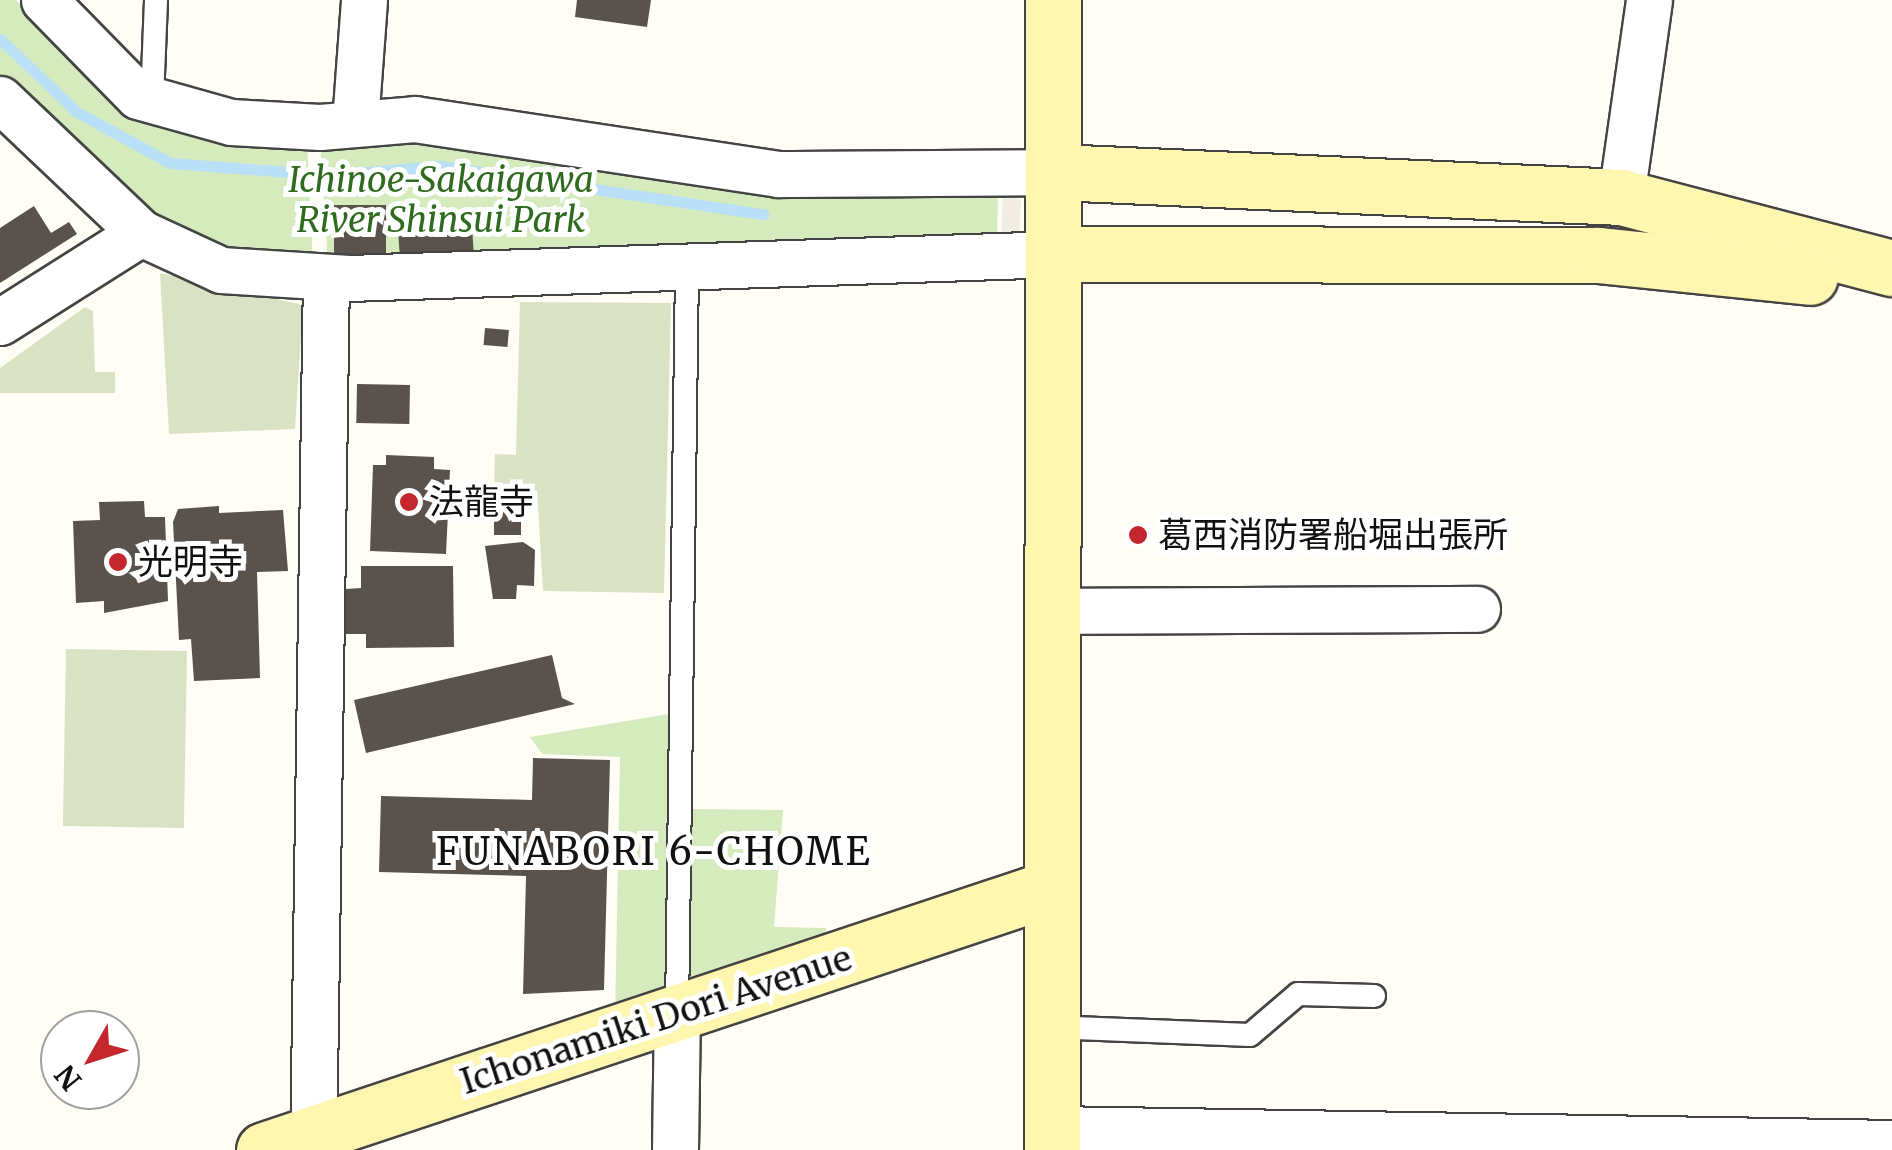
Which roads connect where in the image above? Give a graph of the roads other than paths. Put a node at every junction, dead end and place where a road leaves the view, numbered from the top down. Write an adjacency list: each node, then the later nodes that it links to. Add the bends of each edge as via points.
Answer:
1 (44, 0): 7 (street)
2 (156, 0): 7 (lane)
3 (364, 0): 8 (street)
4 (1053, 0): 9 (street)
5 (1649, 0): 10 (street)
6 (0, 99): 11 (street)
7 (152, 100): 8 (street, via 231,122)
8 (355, 123): 9 (street, via 414,119 778,174)
9 (1056, 172): 10 (street); 12 (street)
10 (1621, 198): 13 (street)
11 (141, 232): 15 (street, via 221,270); 17 (street)
12 (1058, 254): 14 (street); 16 (street, via 1680,258); 19 (street)
13 (1892, 268)
14 (687, 271): 15 (street); 22 (lane)
15 (326, 278): 27 (street)
16 (1892, 288)
17 (0, 322)
18 (1477, 610): 19 (street)
19 (1052, 611): 20 (street)
20 (1048, 890): 22 (street, Ichonamiki Dori Avenue); 23 (street)
21 (1374, 996): 23 (lane, via 1298,994 1250,1036)
22 (677, 1014): 27 (street, Ichonamiki Dori Avenue); 32 (street)
23 (1050, 1027): 24 (street)
24 (1052, 1140): 25 (street)
25 (1318, 1143): 28 (street)
26 (1892, 1143): 31 (street)
27 (297, 1144)
28 (1426, 1144): 29 (street)
29 (1535, 1146): 30 (street)
30 (1651, 1147): 31 (street)
31 (1774, 1147)
32 (675, 1150)

